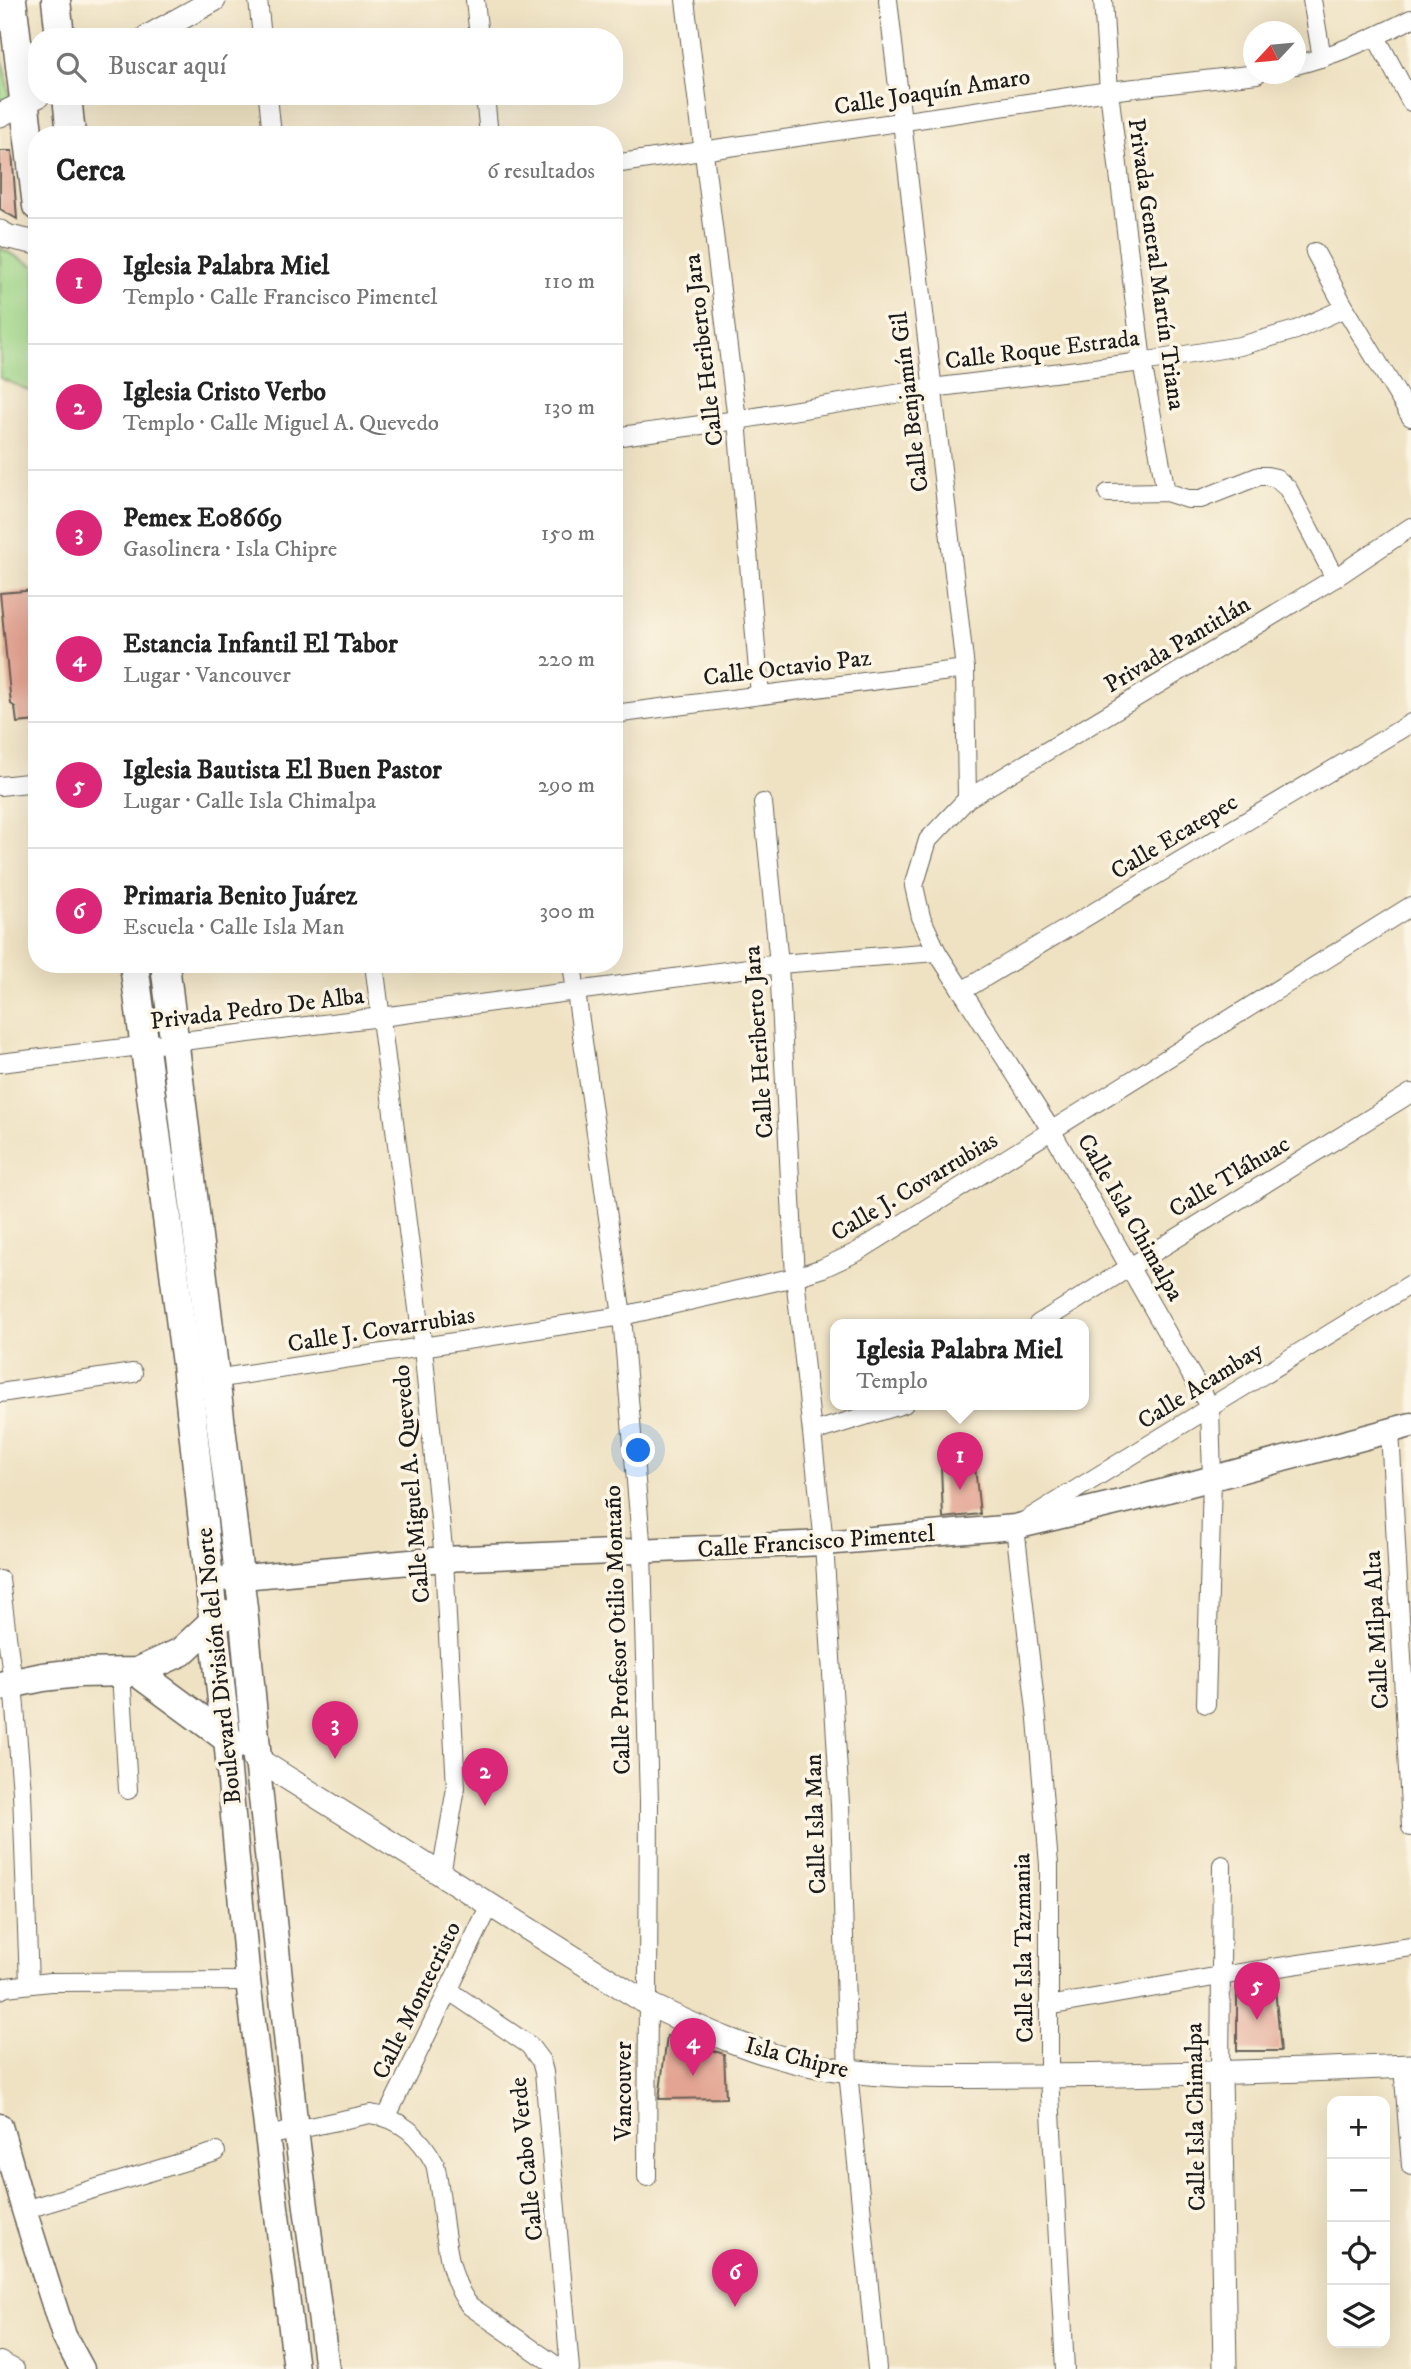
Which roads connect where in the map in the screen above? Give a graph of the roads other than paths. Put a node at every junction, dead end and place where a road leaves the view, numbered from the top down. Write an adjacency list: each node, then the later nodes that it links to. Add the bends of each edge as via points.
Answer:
1 (12, 0): 19 (main road)
2 (56, 0): 11 (main road)
3 (214, 0): 12 (street)
4 (258, 0): 13 (street)
5 (475, 0): 14 (street)
6 (685, 0): 33 (street, Calle Heriberto Jara)
7 (888, 0): 28 (street, Calle Benjamín Gil)
8 (1103, 0): 20 (street, Privada General Martín Triana)
9 (1312, 0): 16 (street)
10 (1411, 19): 15 (street)
11 (59, 28)
12 (163, 28)
13 (261, 28)
14 (478, 28)
15 (1376, 37): 16 (street); 22 (street)
16 (1322, 58): 17 (street)
17 (1306, 62)
18 (1243, 76): 20 (street, Calle Joaquín Amaro)
19 (28, 79)
20 (1109, 90): 28 (street, Calle Joaquín Amaro); 39 (street, Privada General Martín Triana)
21 (28, 101): 27 (street)
22 (1411, 102)
23 (32, 105): 29 (main road)
24 (68, 105): 30 (main road)
25 (269, 105): 31 (street)
26 (486, 105): 32 (street)
27 (0, 115)
28 (901, 123): 33 (street, Calle Joaquín Amaro); 40 (street, Calle Benjamín Gil)
29 (33, 126)
30 (70, 126)
31 (271, 126)
32 (488, 126)
33 (704, 152): 34 (street, Calle Joaquín Amaro); 42 (street, Calle Heriberto Jara)
34 (623, 163)
35 (0, 232): 36 (street)
36 (28, 241)
37 (1315, 252): 38 (street)
38 (1345, 308): 39 (street, Calle Roque Estrada, via 1272,338); 41 (street)
39 (1142, 362): 40 (street, Calle Roque Estrada); 44 (street, Privada General Martín Triana)
40 (932, 388): 42 (street, Calle Roque Estrada); 48 (street, Calle Benjamín Gil)
41 (1408, 407)
42 (737, 420): 43 (street, Calle Roque Estrada); 49 (street, Calle Heriberto Jara)
43 (623, 436)
44 (1166, 492): 45 (street); 47 (street, via 1201,499 1259,476 1276,478 1288,489)
45 (1108, 493)
46 (1411, 527): 47 (street, Privada Pantitlán)
47 (1335, 578): 54 (street, Privada Pantitlán)
48 (965, 669): 49 (street, Calle Octavio Paz); 54 (street, Calle Benjamín Gil)
49 (760, 695): 50 (street, Calle Octavio Paz)
50 (623, 713)
51 (1411, 723): 64 (street, Calle Ecatepec)
52 (28, 783): 53 (street)
53 (0, 786)
54 (967, 799): 57 (street, Calle Isla Chimalpa, via 928,840 914,886 921,917)
55 (763, 803): 58 (street, Calle Heriberto Jara)
56 (1411, 906): 70 (street, Calle J. Covarrubias)
57 (937, 952): 58 (street, Privada Pedro De Alba); 64 (street, Calle Isla Chimalpa)
58 (779, 964): 63 (street, Privada Pedro De Alba); 72 (street, Calle Heriberto Jara)
59 (135, 973): 67 (main road, Boulevard División del Norte)
60 (166, 973): 66 (main road, Boulevard División del Norte)
61 (375, 973): 65 (street, Calle Miguel A. Quevedo)
62 (573, 973): 63 (street, Calle Profesor Otilio Montaño)
63 (575, 990): 65 (street, Privada Pedro De Alba); 74 (street, Calle Profesor Otilio Montaño)
64 (962, 991): 70 (street, Calle Isla Chimalpa)
65 (381, 1017): 66 (street, Privada Pedro De Alba); 76 (street, Calle Miguel A. Quevedo)
66 (175, 1042): 67 (street, Privada Pedro De Alba); 78 (main road, Boulevard División del Norte)
67 (145, 1046): 68 (street, Privada Pedro De Alba); 91 (main road, Boulevard División del Norte)
68 (0, 1063)
69 (1411, 1093): 71 (street, Calle Tláhuac)
70 (1051, 1130): 71 (street, Calle Isla Chimalpa); 72 (street, Calle J. Covarrubias, via 857,1252)
71 (1129, 1265): 75 (street, Calle Tláhuac); 80 (street, Calle Isla Chimalpa)
72 (795, 1277): 74 (street, Calle J. Covarrubias); 83 (street, Calle Isla Man)
73 (1411, 1284): 80 (street, Calle Acambay)
74 (622, 1316): 76 (street, Calle J. Covarrubias); 87 (street, Calle Profesor Otilio Montaño)
75 (1046, 1319)
76 (424, 1348): 78 (street, Calle J. Covarrubias); 88 (street, Calle Miguel A. Quevedo)
77 (132, 1373): 79 (street)
78 (215, 1378): 89 (main road, Boulevard División del Norte)
79 (0, 1394)
80 (1210, 1408): 84 (street, Calle Isla Chimalpa); 85 (street, Calle Acambay)
81 (884, 1410): 83 (street)
82 (1401, 1427): 84 (main road, Calle Francisco Pimentel); 100 (street, Calle Milpa Alta)
83 (813, 1432): 86 (street, Calle Isla Man)
84 (1212, 1478): 85 (main road, Calle Francisco Pimentel); 96 (street, Calle Isla Chimalpa)
85 (1015, 1527): 86 (main road, Calle Francisco Pimentel); 111 (street, Calle Isla Tazmania, via 1049,1866)
86 (824, 1543): 87 (main road, Calle Francisco Pimentel); 113 (street, Calle Isla Man)
87 (642, 1552): 88 (main road, Calle Francisco Pimentel); 110 (street, Calle Profesor Otilio Montaño, via 649,1802)
88 (444, 1559): 89 (main road, Calle Francisco Pimentel); 102 (street, Calle Miguel A. Quevedo, via 456,1788)
89 (239, 1577): 91 (main road, Calle Francisco Pimentel); 92 (main road, Boulevard División del Norte)
90 (0, 1580): 95 (street)
91 (209, 1580): 93 (main road, Boulevard División del Norte)
92 (243, 1608): 93 (main road); 98 (main road, Boulevard División del Norte)
93 (214, 1621): 94 (main road, via 181,1652); 97 (main road, Boulevard División del Norte)
94 (129, 1672): 95 (main road, via 78,1673); 97 (main road); 99 (street)
95 (6, 1684): 107 (street, via 22,1791)
96 (1206, 1704)
97 (226, 1738): 98 (main road, Isla Chipre); 106 (main road, Boulevard División del Norte)
98 (257, 1759): 102 (street, Isla Chipre); 118 (main road, Boulevard División del Norte)
99 (128, 1790)
100 (1411, 1827)
101 (1222, 1865): 105 (street, Calle Isla Chimalpa)
102 (441, 1875): 103 (street, Isla Chipre)
103 (490, 1905): 109 (street, Calle Montecristo); 110 (street, Isla Chipre)
104 (1411, 1947): 105 (street)
105 (1220, 1976): 111 (street); 114 (street, Calle Isla Chimalpa)
106 (248, 1981): 107 (street); 119 (main road, Boulevard División del Norte)
107 (29, 1984): 108 (street)
108 (0, 1990)
109 (447, 1990): 116 (street, Calle Montecristo); 130 (street, Calle Cabo Verde, via 529,2045 541,2061)
110 (648, 2004): 113 (street, Isla Chipre, via 706,2032 778,2057); 122 (street, Vancouver)
111 (1048, 2006): 115 (street, Calle Isla Tazmania)
112 (1407, 2066): 114 (street, Isla Chipre); 121 (street)
113 (848, 2071): 115 (street, Isla Chipre); 131 (street, Calle Isla Man)
114 (1220, 2073): 115 (street, Isla Chipre); 133 (street, Calle Isla Chimalpa)
115 (1049, 2076): 132 (street, Calle Isla Tazmania)
116 (387, 2116): 118 (street, via 352,2116); 129 (street, via 416,2137 435,2164 452,2274 461,2295)
117 (0, 2126): 123 (main road)
118 (296, 2130): 119 (street); 128 (main road, Boulevard División del Norte)
119 (267, 2136): 127 (main road, Boulevard División del Norte)
120 (216, 2152): 123 (street)
121 (1411, 2166)
122 (647, 2177)
123 (24, 2210): 126 (main road, via 64,2336)
124 (0, 2361): 125 (street)
125 (15, 2369)
126 (82, 2369)
127 (296, 2369)
128 (327, 2369)
129 (561, 2369)
130 (570, 2369)
131 (877, 2369)
132 (1065, 2369)
133 (1225, 2369)

